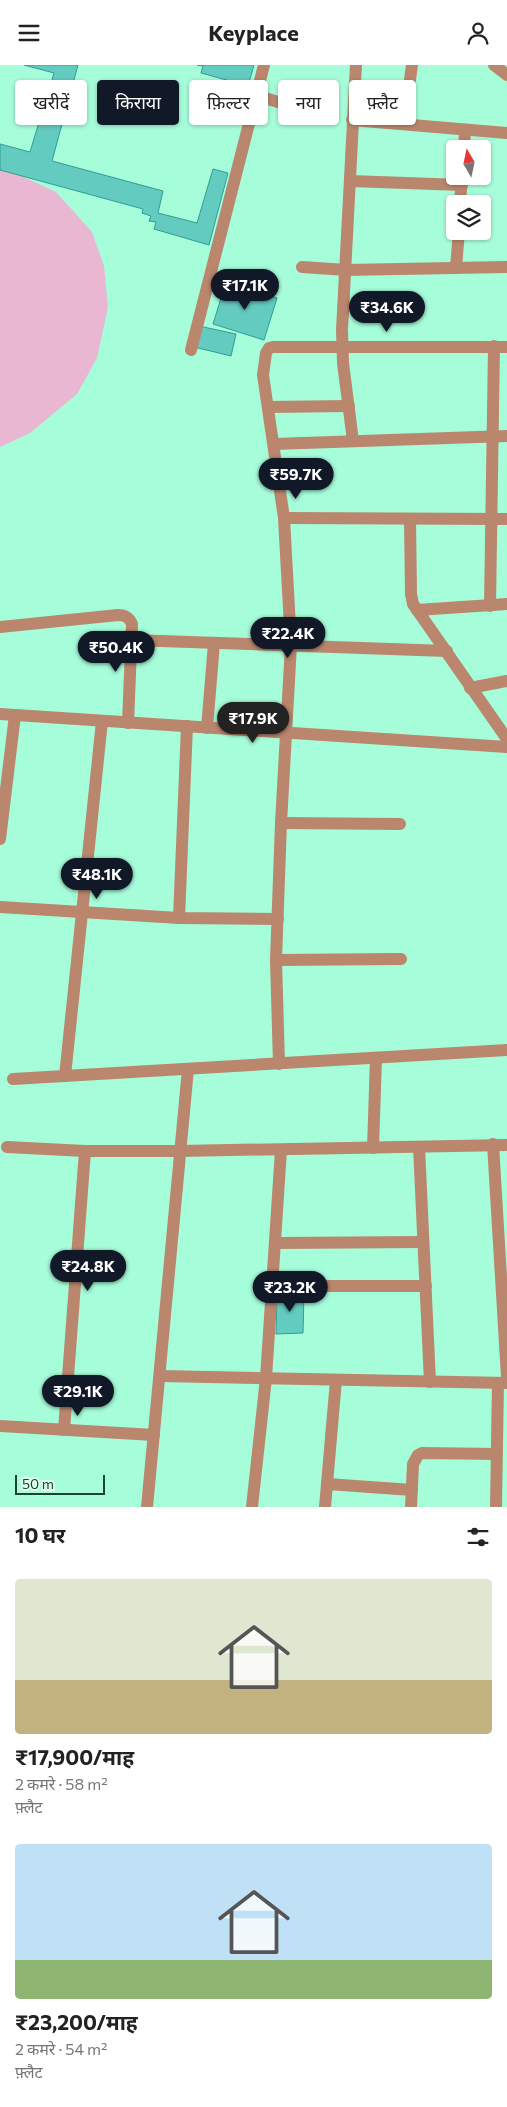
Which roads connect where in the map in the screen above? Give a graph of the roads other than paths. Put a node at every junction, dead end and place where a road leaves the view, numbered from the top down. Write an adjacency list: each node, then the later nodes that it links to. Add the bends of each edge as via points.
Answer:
1 (264, 65): 6 (street)
2 (356, 65): 7 (street)
3 (412, 65): 8 (street)
4 (494, 65): 5 (street)
5 (507, 75)
6 (260, 80)
7 (355, 80)
8 (410, 80)
9 (248, 125): 25 (street)
10 (352, 125): 15 (street)
11 (414, 125): 12 (street)
12 (466, 130): 13 (street); 14 (street)
13 (507, 133)
14 (465, 140)
15 (350, 181): 16 (street); 21 (street)
16 (446, 181)
17 (458, 240): 20 (street)
18 (302, 267): 21 (street)
19 (507, 267): 20 (street)
20 (456, 268): 21 (street)
21 (346, 270): 23 (street)
22 (494, 346): 23 (street); 24 (street); 29 (street)
23 (342, 347): 26 (street); 27 (street, via 269,348 263,375)
24 (507, 347)
25 (191, 350)
26 (349, 406): 27 (street); 30 (street)
27 (268, 407): 31 (street)
28 (507, 436): 29 (street)
29 (493, 437): 30 (street); 34 (street)
30 (353, 441): 31 (street)
31 (274, 444): 32 (street)
32 (284, 518): 33 (street); 42 (street)
33 (410, 519): 34 (street); 38 (street, via 411,594)
34 (492, 519): 35 (street); 37 (street)
35 (507, 519)
36 (507, 604): 37 (street)
37 (490, 607): 38 (street)
38 (416, 610): 43 (street)
39 (0, 627): 40 (street, via 124,615 132,624)
40 (131, 640): 41 (street); 49 (street)
41 (214, 643): 42 (street); 51 (street)
42 (291, 645): 43 (street); 52 (street)
43 (447, 651): 45 (street)
44 (507, 681): 45 (street)
45 (470, 688): 53 (street)
46 (0, 714): 47 (street)
47 (15, 715): 48 (street); 57 (street)
48 (102, 721): 49 (street); 59 (street)
49 (128, 723): 50 (street)
50 (187, 726): 51 (street); 60 (street)
51 (207, 728): 52 (street)
52 (285, 733): 54 (street); 55 (street)
53 (507, 739)
54 (507, 747)
55 (281, 823): 56 (street); 61 (street)
56 (400, 824)
57 (0, 839)
58 (0, 907): 59 (street)
59 (82, 912): 60 (street); 68 (street)
60 (179, 918): 61 (street)
61 (278, 919): 63 (street)
62 (401, 959): 63 (street)
63 (276, 960): 66 (street)
64 (507, 1050): 65 (street)
65 (376, 1058): 66 (street); 74 (street)
66 (279, 1064): 67 (street)
67 (188, 1069): 68 (street); 77 (street)
68 (65, 1076): 69 (street)
69 (13, 1079)
70 (494, 1144): 71 (street); 73 (street); 78 (street)
71 (507, 1145)
72 (8, 1147): 76 (street)
73 (419, 1147): 74 (street); 79 (street)
74 (373, 1148): 75 (street)
75 (281, 1150): 77 (street); 80 (street)
76 (85, 1151): 77 (street); 90 (street)
77 (179, 1151): 84 (street)
78 (502, 1201): 81 (street)
79 (423, 1242): 80 (street); 83 (street)
80 (275, 1243): 82 (street)
81 (504, 1275): 87 (street)
82 (272, 1286): 83 (street); 85 (street)
83 (426, 1286): 88 (street)
84 (160, 1376): 85 (street); 91 (street)
85 (266, 1378): 86 (street); 96 (street)
86 (336, 1380): 88 (street); 93 (street)
87 (504, 1381): 88 (street); 92 (street)
88 (430, 1382)
89 (0, 1426): 90 (street)
90 (64, 1430): 91 (street)
91 (154, 1435): 95 (street)
92 (496, 1454): 94 (street, via 422,1453 414,1464); 99 (street)
93 (327, 1484): 94 (street); 97 (street)
94 (412, 1490): 98 (street)
95 (147, 1507)
96 (252, 1507)
97 (325, 1507)
98 (411, 1507)
99 (496, 1507)

